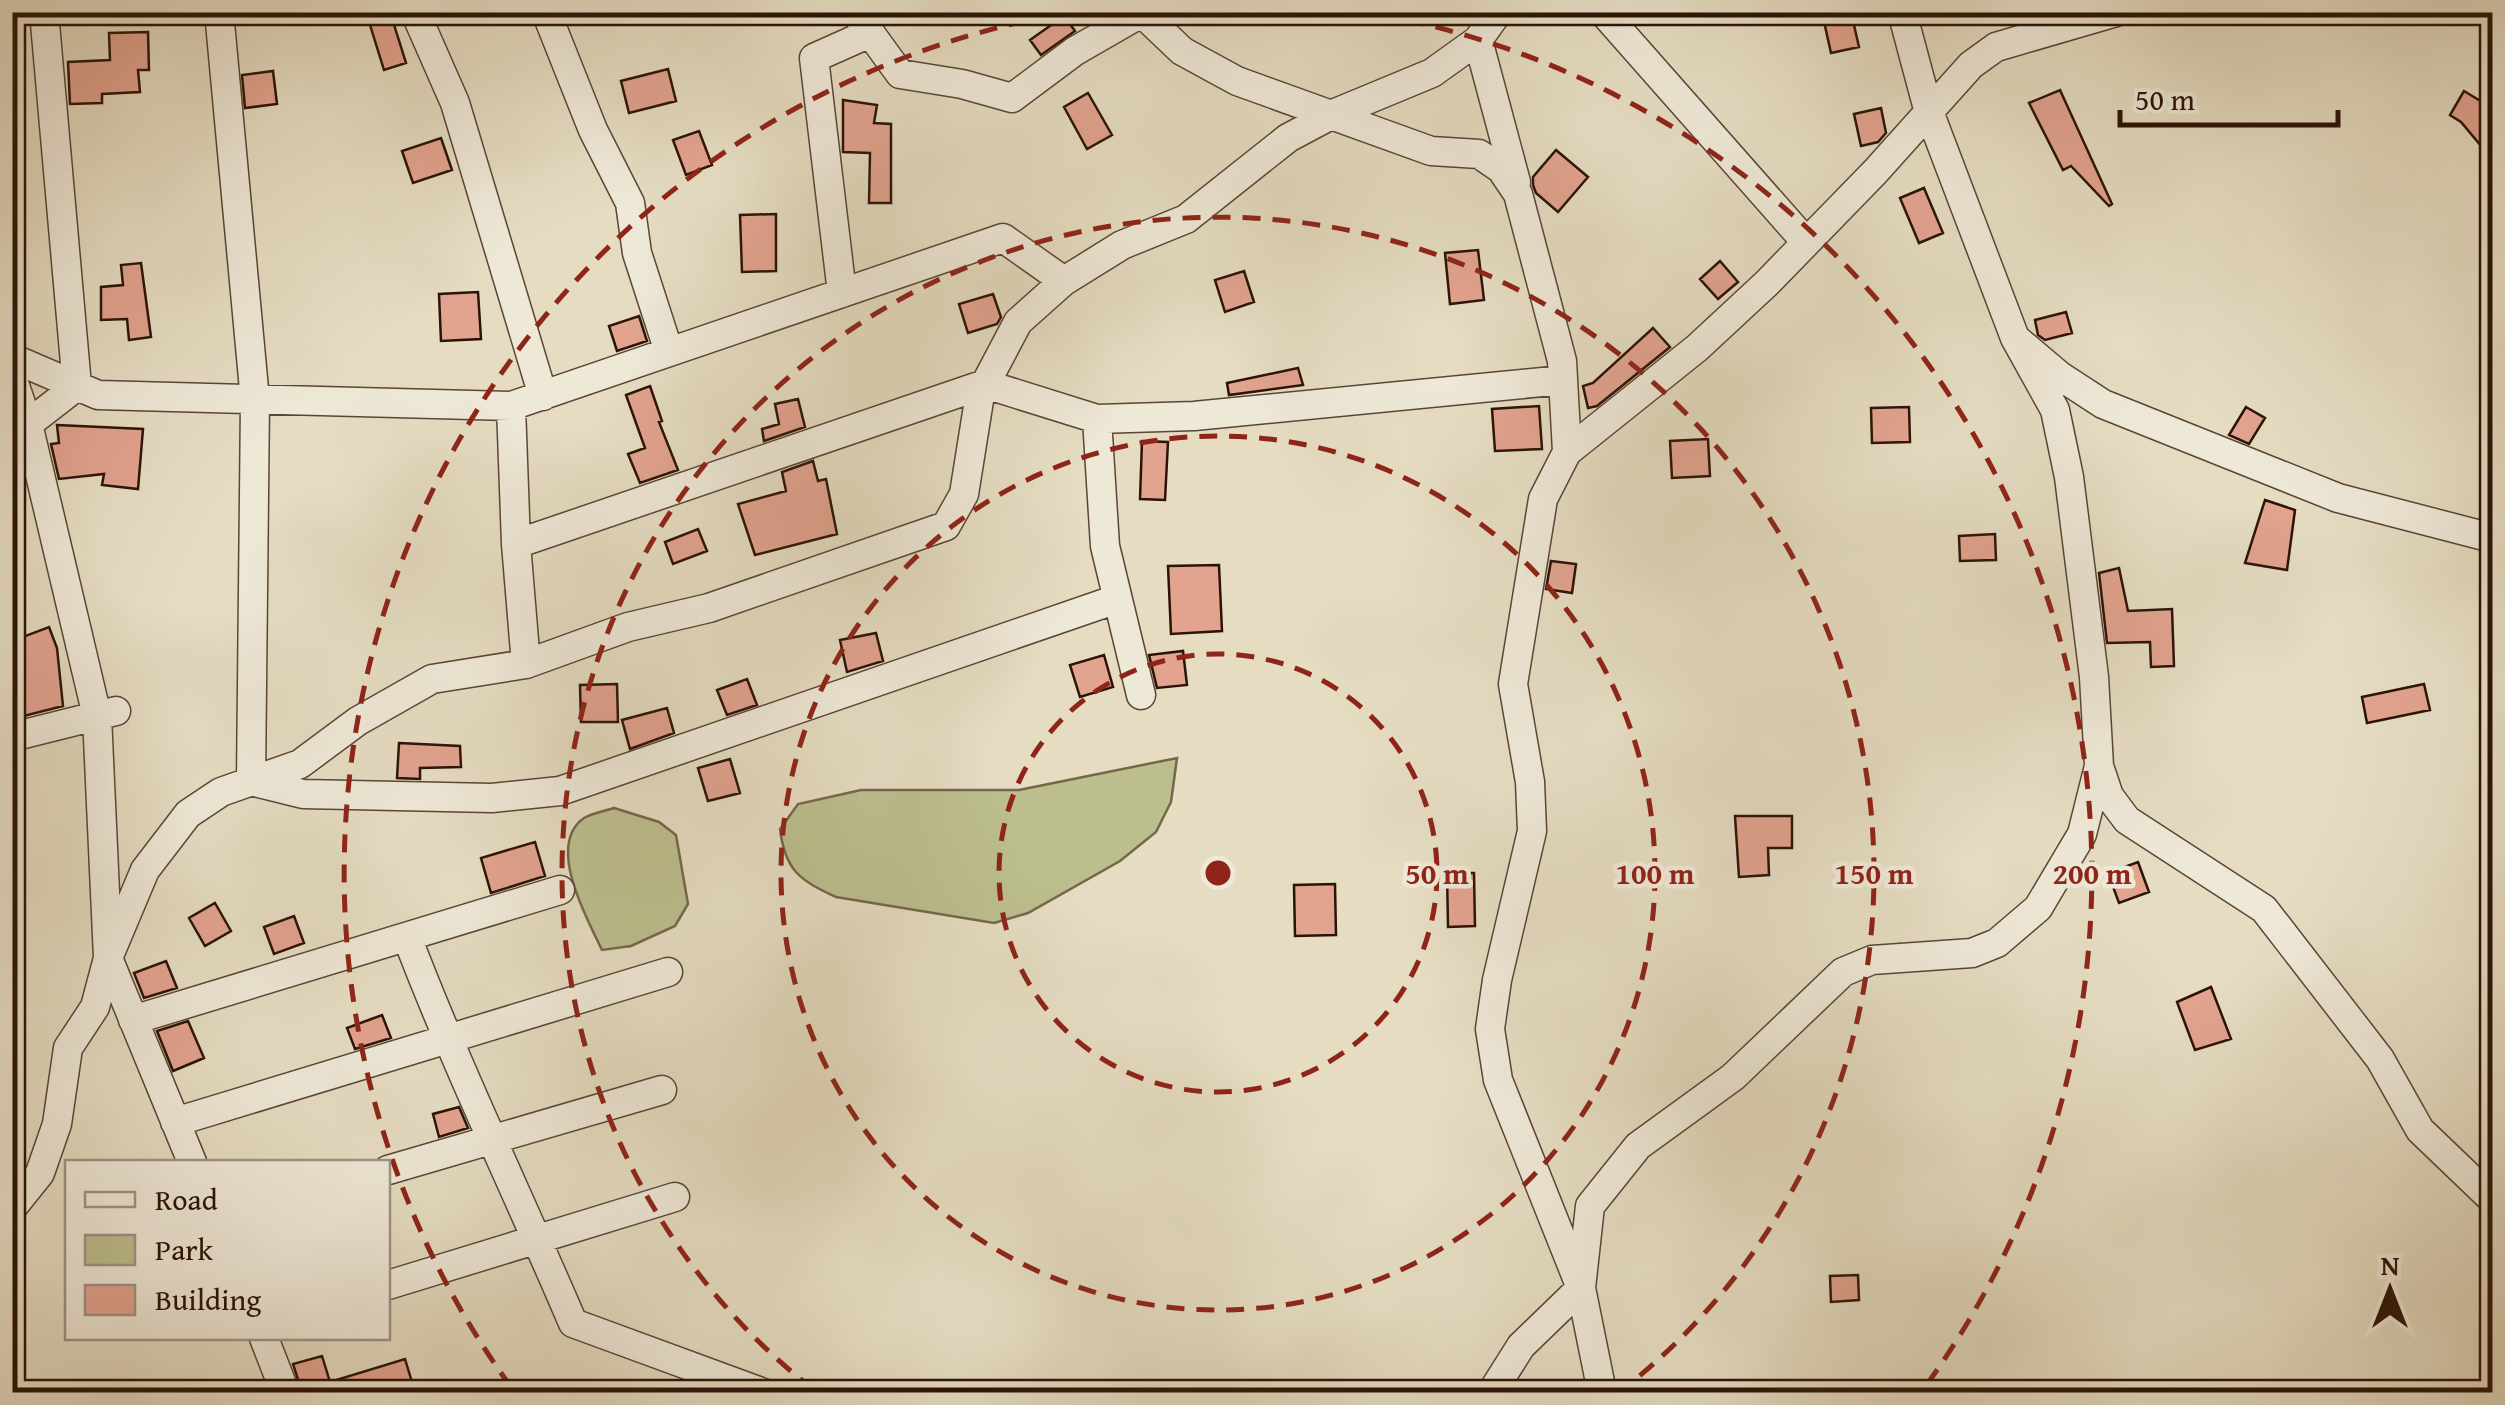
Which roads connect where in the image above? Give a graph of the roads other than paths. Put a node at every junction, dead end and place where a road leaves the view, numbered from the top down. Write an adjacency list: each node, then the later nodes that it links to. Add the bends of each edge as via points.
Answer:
1 (44, 12): 24 (street)
2 (219, 12): 26 (street)
3 (416, 12): 25 (street, via 455,103)
4 (546, 12): 19 (street, via 630,203 637,252)
5 (1498, 12): 11 (street)
6 (1603, 12): 15 (street)
7 (1902, 12): 12 (street)
8 (2116, 12): 12 (street, via 1996,48)
9 (1141, 13): 10 (street, via 1012,98 900,74); 13 (street, via 1182,51 1236,81)
10 (863, 22): 17 (street, via 814,58)
11 (1478, 40): 13 (street, via 1432,73); 14 (street)
12 (1928, 110): 15 (street); 18 (street)
13 (1333, 114): 14 (street, via 1431,150 1479,154 1501,169); 16 (street, via 1288,138 1186,219 1122,245)
14 (1518, 194): 22 (street)
15 (1806, 242): 30 (street, via 1697,348)
16 (1064, 281): 17 (street, via 1003,238); 23 (street, via 1018,322)
17 (842, 293): 19 (street)
18 (2015, 338): 31 (street, via 2103,404 2338,498); 38 (street, via 2055,410 2070,477)
19 (669, 352): 25 (street)
20 (12, 358): 24 (street)
21 (12, 377): 29 (street)
22 (1563, 380): 28 (street); 30 (street)
23 (985, 384): 28 (street); 32 (street); 34 (street, via 964,494 946,526)
24 (77, 386): 26 (street, via 98,395); 29 (street)
25 (542, 396): 27 (street)
26 (255, 400): 27 (street); 39 (street)
27 (511, 406): 32 (street)
28 (1097, 420): 33 (street, via 1106,546)
29 (20, 426): 36 (street)
30 (1567, 452): 56 (street, via 1543,499 1513,684 1532,831 1490,1029 1498,1080)
31 (2492, 538)
32 (516, 544): 34 (street)
33 (1117, 599): 35 (street); 39 (street, via 560,791 492,798 302,794)
34 (526, 664): 39 (street, via 432,679 300,764)
35 (1141, 694)
36 (107, 713): 37 (street); 42 (street)
37 (12, 737)
38 (2099, 766): 52 (street, via 2127,820 2264,909 2380,1059 2420,1130); 56 (street, via 2082,834 2038,908 1997,943 1972,953 1872,960 1843,972 1733,1077 1638,1146 1590,1206)
39 (251, 781): 42 (street, via 188,814 145,870)
40 (560, 890): 41 (street)
41 (407, 937): 44 (street); 45 (street)
42 (108, 958): 44 (street); 53 (street, via 95,1008 68,1048 57,1124 40,1173)
43 (668, 972): 45 (street)
44 (133, 1020): 47 (street)
45 (446, 1039): 47 (street); 48 (street)
46 (662, 1090): 48 (street)
47 (175, 1122): 49 (street)
48 (494, 1140): 50 (street); 54 (street)
49 (191, 1160)
50 (390, 1169)
51 (675, 1197): 54 (street)
52 (2492, 1199)
53 (12, 1208)
54 (537, 1239): 55 (street); 58 (street, via 573,1323)
55 (390, 1284)
56 (1581, 1288): 61 (street, via 1521,1346); 62 (street)
57 (265, 1340): 59 (street)
58 (722, 1385): 60 (street)
59 (278, 1390)
60 (761, 1392)
61 (1492, 1392)
62 (1602, 1392)

